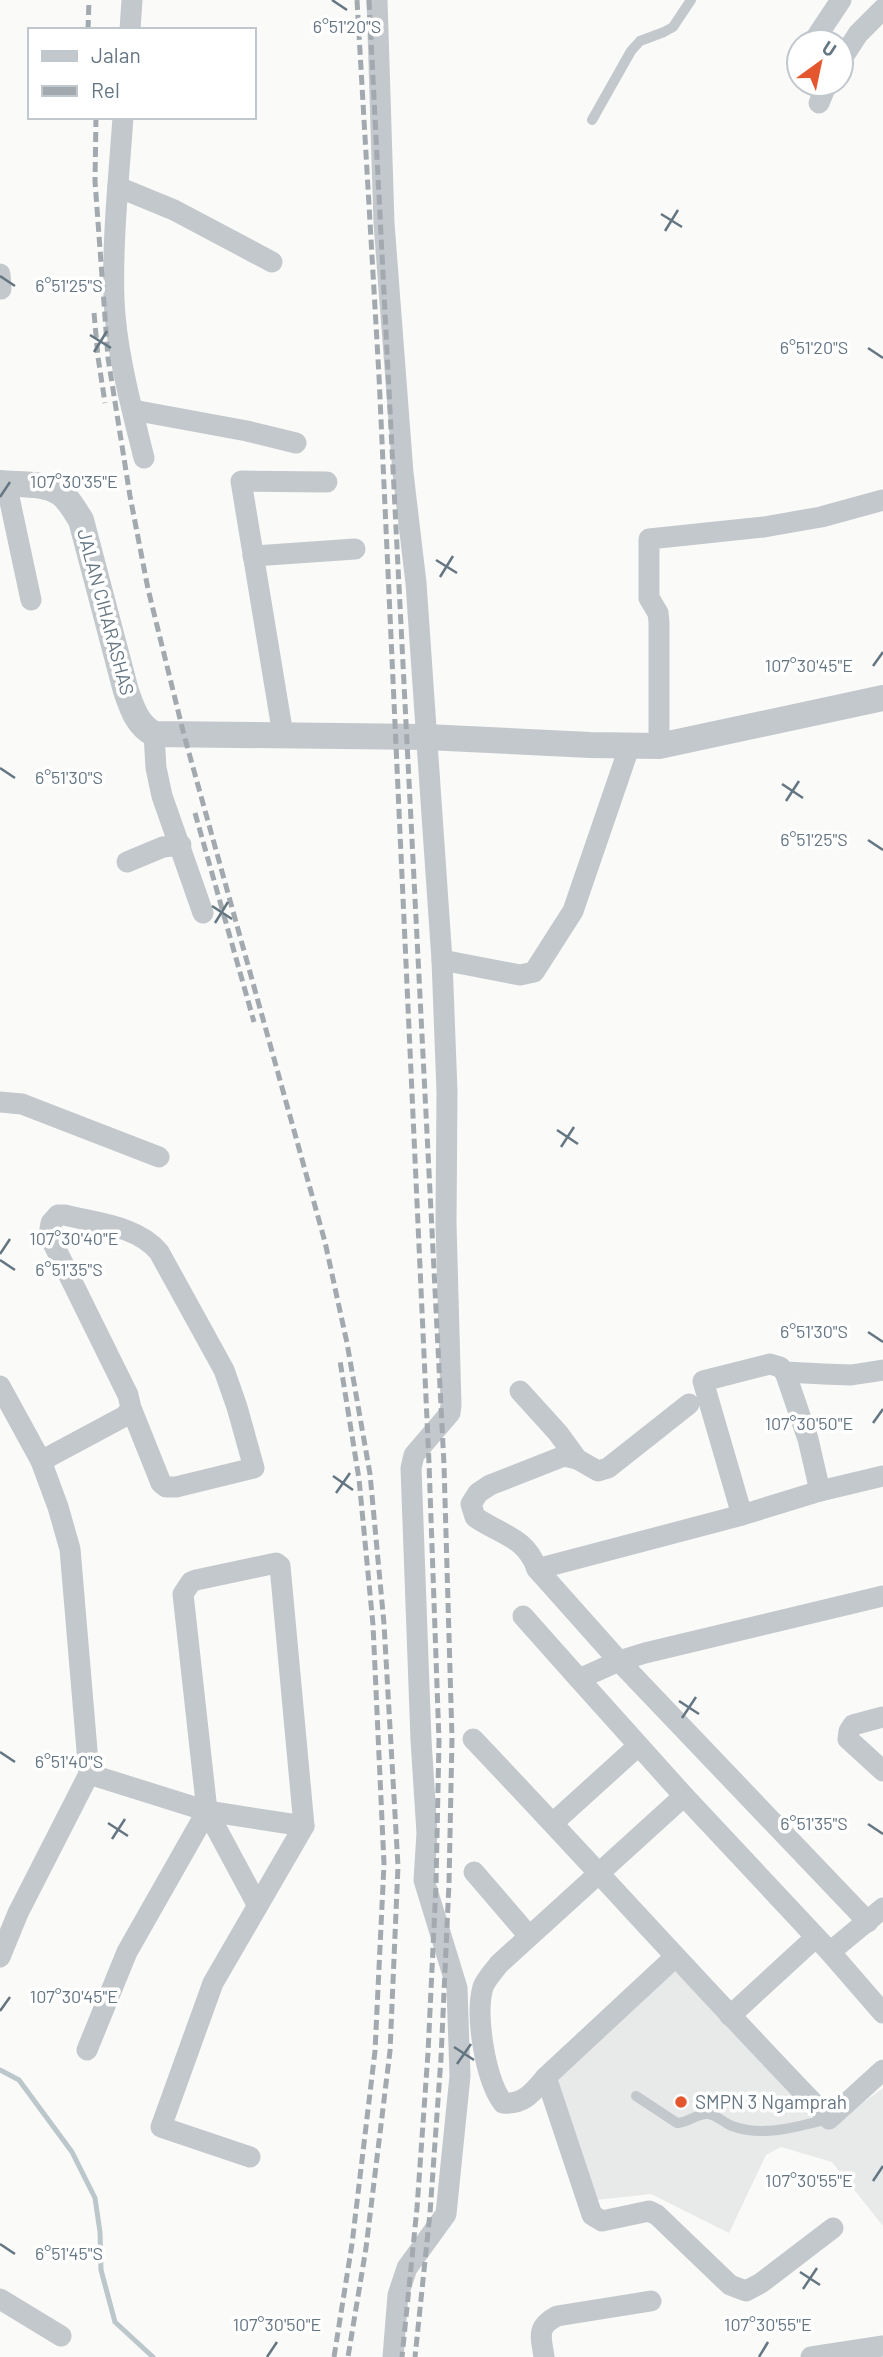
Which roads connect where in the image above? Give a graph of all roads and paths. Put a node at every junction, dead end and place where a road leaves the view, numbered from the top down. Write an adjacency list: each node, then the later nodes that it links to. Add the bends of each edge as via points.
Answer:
1 (132, 0): 6 (street)
2 (377, 0): 25 (street, via 384,223)
3 (691, 0): 10 (lane, via 673,27 640,41 631,51)
4 (841, 0): 7 (street)
5 (883, 9): 8 (street)
6 (130, 28)
7 (822, 28)
8 (855, 39)
9 (123, 119): 11 (street)
10 (592, 120)
11 (118, 187): 12 (street, via 174,210); 13 (street, via 114,301)
12 (272, 262)
13 (132, 410): 14 (street); 15 (street)
14 (296, 443)
15 (144, 458)
16 (327, 482): 20 (street, via 241,481)
17 (3, 483): 21 (street); 23 (street, JALAN CIHARASHAS, via 58,491 80,520 126,691 135,716)
18 (883, 500): 27 (street, via 764,527 649,540 649,598 659,622)
19 (355, 549): 20 (street)
20 (253, 556): 24 (street)
21 (31, 600)
22 (883, 698): 27 (street)
23 (154, 734): 24 (street); 28 (street, via 162,796)
24 (283, 735): 25 (street)
25 (426, 737): 26 (street); 31 (street)
26 (630, 745): 27 (street); 31 (street, via 573,911 534,972 520,975)
27 (659, 746)
28 (181, 845): 29 (street); 30 (street)
29 (127, 862)
30 (204, 913)
31 (442, 960): 72 (street, via 452,1405 414,1455 411,1468 427,1833 424,1880 457,1988)
32 (0, 1102): 33 (street, via 22,1104)
33 (159, 1157)
34 (883, 1370): 35 (street, via 851,1375)
35 (785, 1372): 43 (street); 44 (street, via 770,1364 703,1381)
36 (0, 1386): 41 (street)
37 (520, 1391): 40 (street)
38 (688, 1404): 40 (street, via 608,1468 598,1471)
39 (131, 1408): 39 (street, via 49,1235 58,1215 133,1233 149,1240 159,1252 224,1370 254,1468 166,1487); 41 (street, via 125,1416)
40 (577, 1459): 45 (street, via 564,1456 490,1485 471,1504 475,1517 523,1545)
41 (41, 1461): 54 (street, via 69,1549)
42 (883, 1476): 43 (street)
43 (820, 1491): 44 (street)
44 (742, 1515): 45 (street)
45 (537, 1569): 48 (street)
46 (883, 1596): 48 (street)
47 (523, 1616): 49 (street)
48 (619, 1661): 49 (street); 62 (street)
49 (579, 1679): 52 (street)
50 (883, 1717): 53 (street, via 853,1725 848,1739)
51 (473, 1739): 57 (street)
52 (638, 1746): 55 (street); 57 (street)
53 (883, 1771)
54 (89, 1774): 56 (street); 66 (street)
55 (684, 1796): 60 (street); 64 (street)
56 (207, 1811): 58 (street); 58 (street, via 183,1594 196,1580 276,1563 280,1566); 61 (street); 69 (street, via 127,1951)
57 (553, 1823): 60 (street)
58 (304, 1826): 61 (street)
59 (474, 1871): 63 (street)
60 (599, 1874): 63 (street); 65 (street)
61 (258, 1906): 76 (street, via 213,1983 161,2127)
62 (872, 1923): 64 (street)
63 (529, 1936): 71 (street, via 484,1984 480,2011)
64 (823, 1945): 67 (street); 68 (street)
65 (675, 1956): 68 (street); 73 (street)
66 (0, 1957)
67 (883, 2013)
68 (730, 2016): 75 (street)
69 (87, 2050)
70 (883, 2070): 75 (street)
71 (488, 2073): 72 (street); 73 (street, via 503,2103 513,2104 526,2099)
72 (460, 2076): 83 (street, via 446,2214 407,2268 398,2295)
73 (546, 2077): 77 (street, via 592,2215 602,2221 649,2211 730,2285 746,2291)
74 (636, 2096): 75 (lane, via 677,2123 711,2114 731,2126 760,2132)
75 (828, 2119)
76 (250, 2157)
77 (833, 2228)
78 (0, 2299): 80 (street)
79 (651, 2301): 84 (street, via 544,2322)
80 (61, 2336)
81 (883, 2346): 82 (street)
82 (824, 2356)
83 (393, 2357)
84 (544, 2357)

